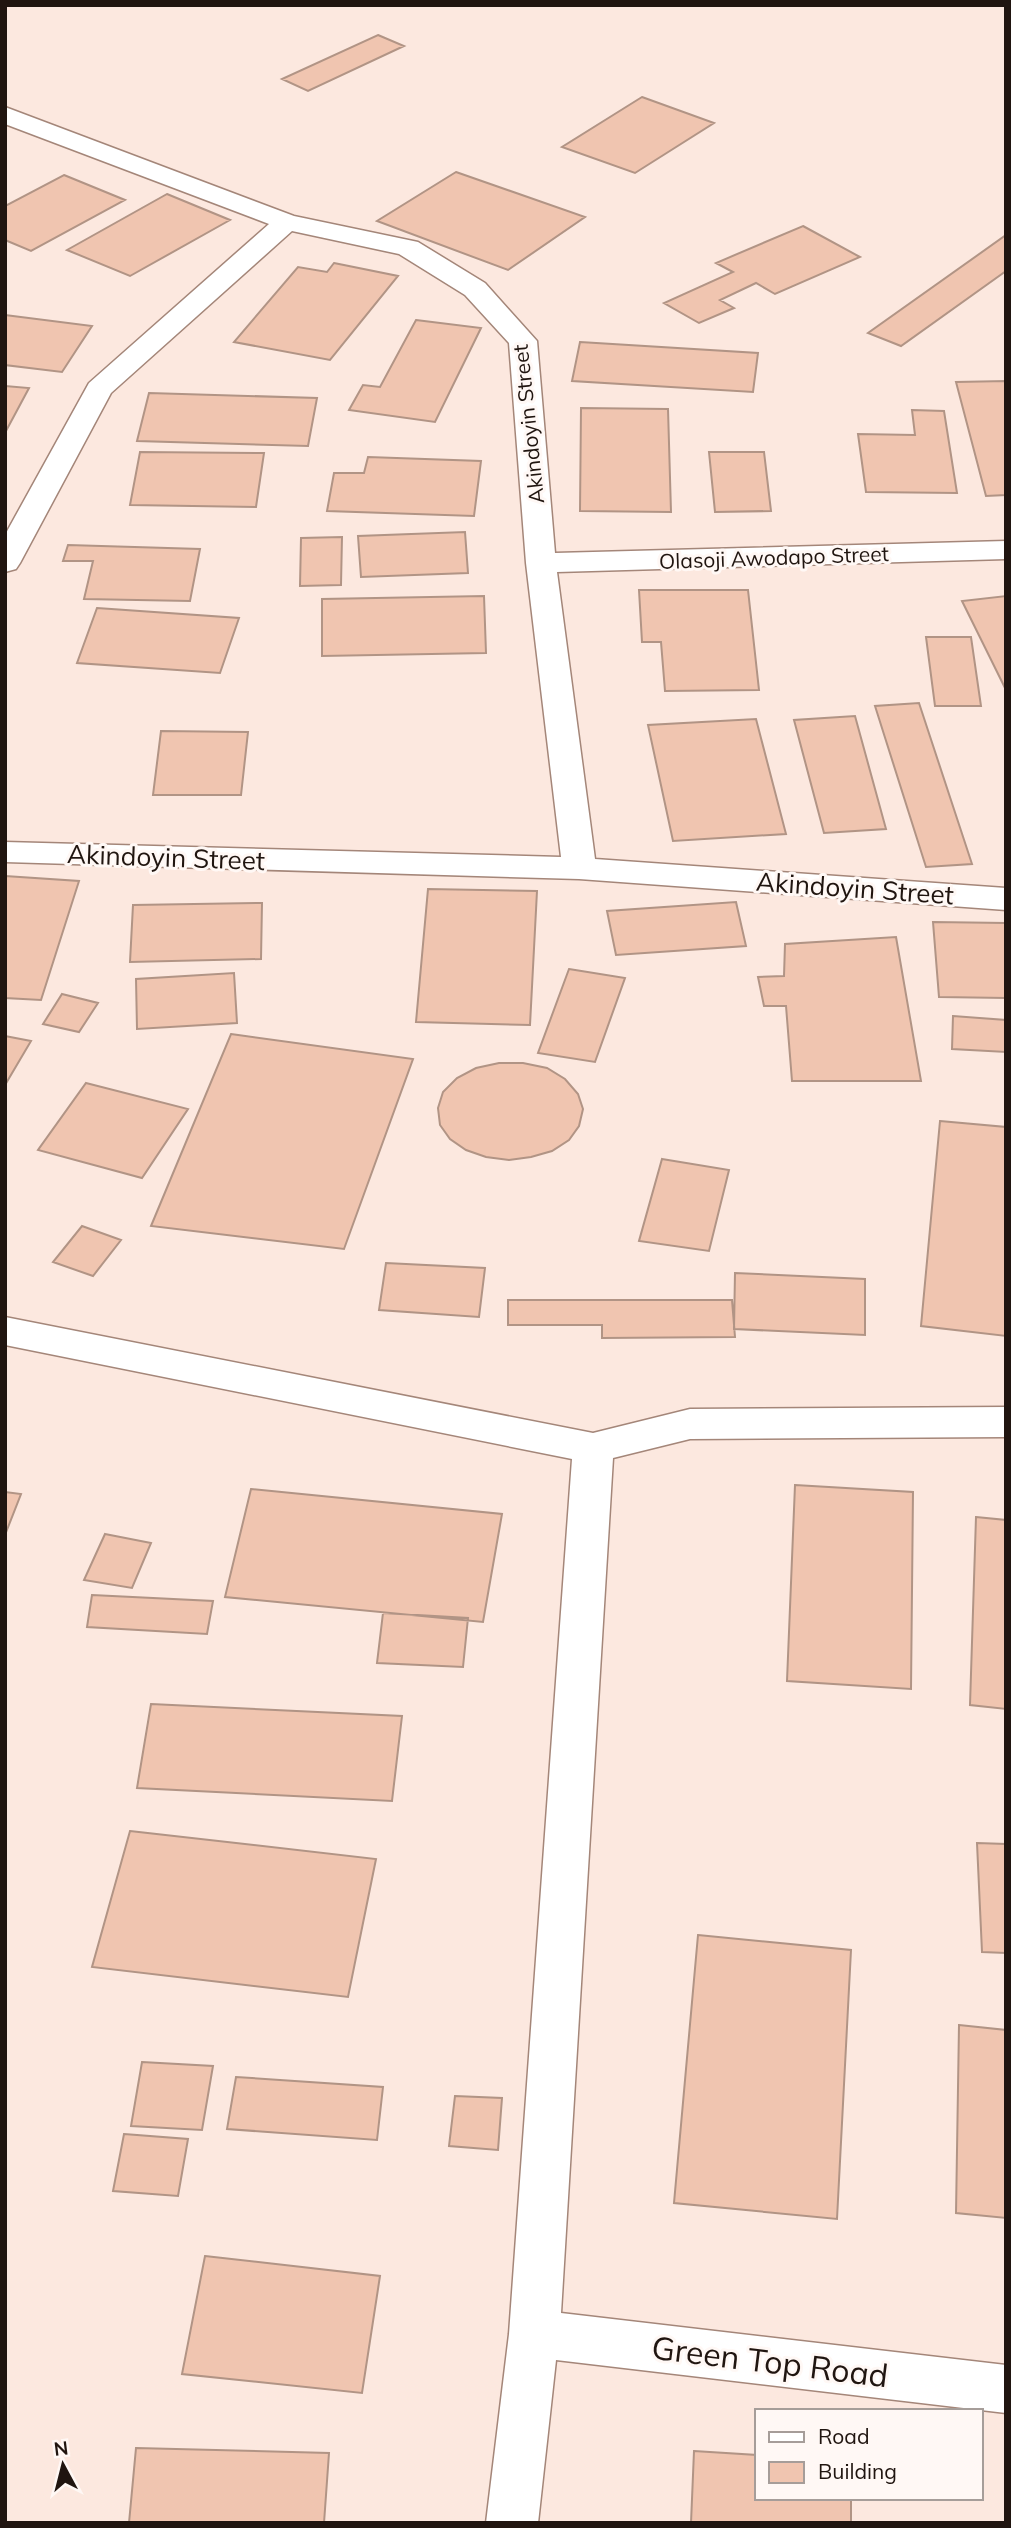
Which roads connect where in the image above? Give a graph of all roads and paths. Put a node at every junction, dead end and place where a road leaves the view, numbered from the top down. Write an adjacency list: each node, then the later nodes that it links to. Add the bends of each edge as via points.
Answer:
1 (5, 115): 2 (street, Akindoyin Street)
2 (288, 222): 4 (street, via 99,389); 5 (street, Akindoyin Street, via 408,248 475,289 523,341)
3 (1006, 550): 5 (street, Olasoji Awodapo Street)
4 (6, 556)
5 (541, 563): 7 (street, Akindoyin Street)
6 (5, 852): 7 (street, Akindoyin Street)
7 (579, 868): 8 (street, Akindoyin Street)
8 (1006, 898)
9 (5, 1331): 11 (street)
10 (1006, 1422): 11 (street, via 690,1424)
11 (593, 1448): 12 (street)
12 (534, 2334): 13 (street, Green Top Road); 14 (street)
13 (1006, 2389)
14 (512, 2523)

